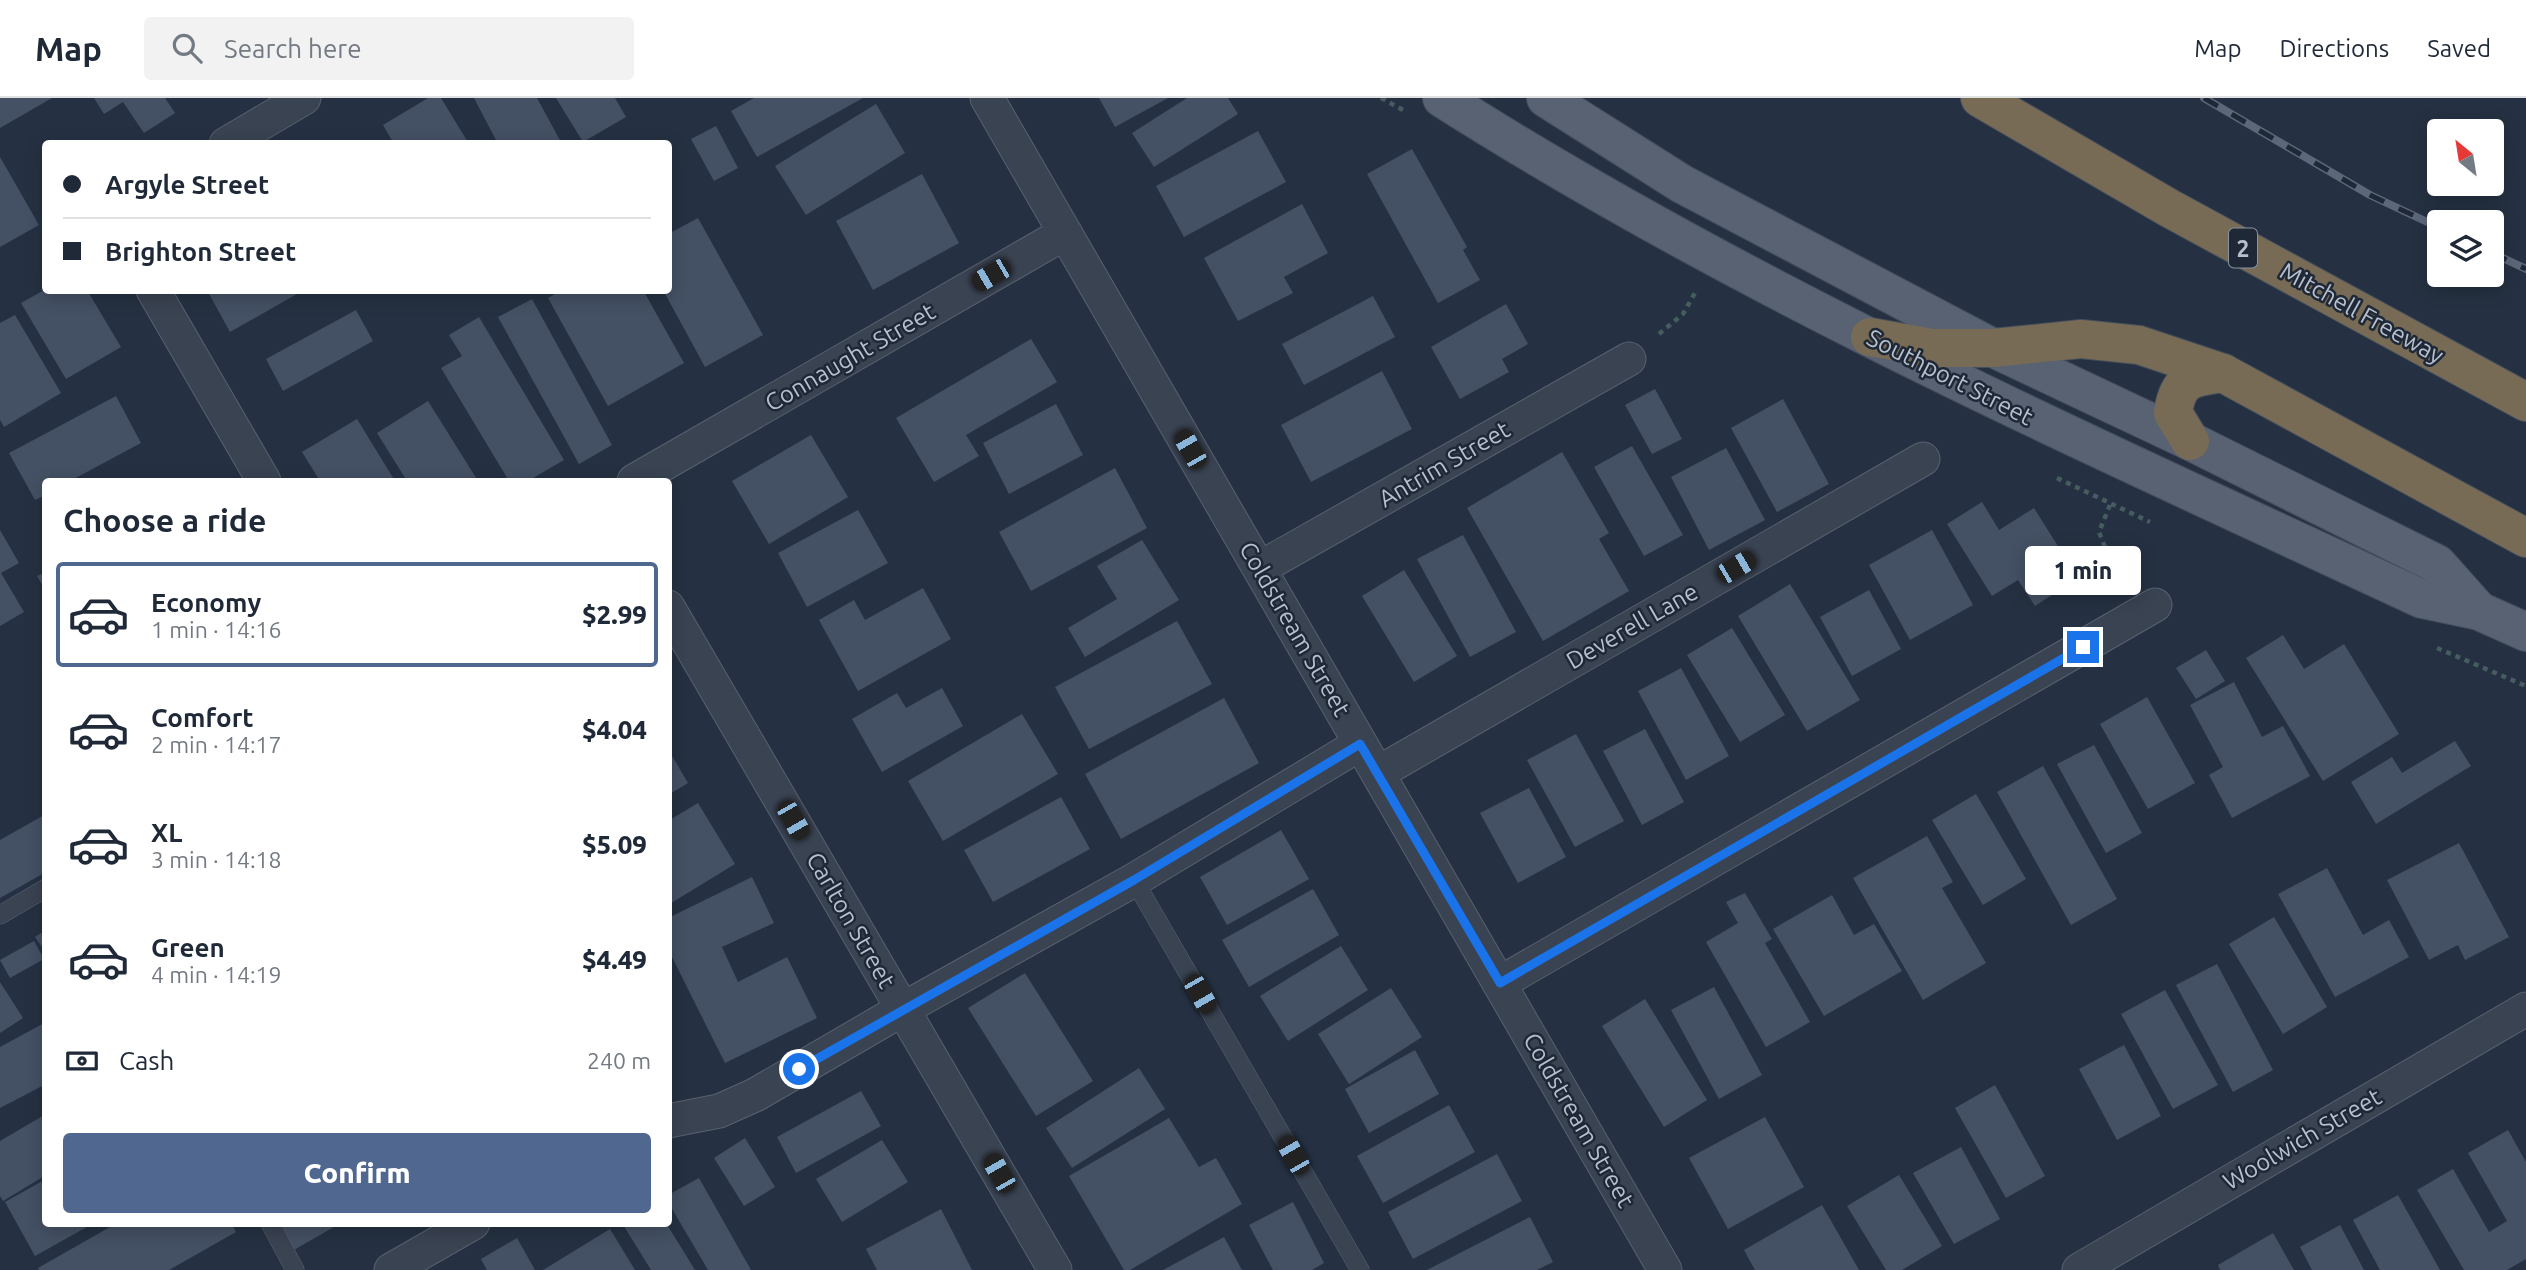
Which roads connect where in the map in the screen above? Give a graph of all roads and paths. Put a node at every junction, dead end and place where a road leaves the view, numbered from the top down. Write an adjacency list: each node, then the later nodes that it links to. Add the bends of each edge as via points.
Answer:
1 (304, 98): 6 (street)
2 (987, 98): 7 (street, Coldstream Street)
3 (1442, 98): 10 (main road, Southport Street, via 1716,259)
4 (1546, 98): 11 (main road, Southport Street, via 1682,184)
5 (1980, 98): 14 (highway, Mitchell Freeway / 2, via 2169,208)
6 (233, 140)
7 (1065, 233): 18 (street, Connaught Street); 21 (street, Coldstream Street)
8 (1700, 285): 12 (path, via 1683,314)
9 (155, 294): 17 (street)
10 (1870, 337): 11 (highway, via 1932,348); 23 (main road, Southport Street, via 2008,407 2422,599)
11 (1993, 348): 13 (highway, via 2081,339 2139,345); 15 (main road, Southport Street)
12 (1629, 359): 21 (street, Antrim Street)
13 (2223, 373): 15 (highway, via 2191,379 2176,393 2173,413); 20 (highway)
14 (2526, 401)
15 (2190, 441): 23 (main road, Southport Street, via 2437,564)
16 (1923, 459): 27 (street, Deverell Lane)
17 (262, 478)
18 (639, 478)
19 (2110, 505): 22 (path, via 2099,532 2110,560)
20 (2526, 538)
21 (1260, 568): 26 (street, Coldstream Street)
22 (2155, 605): 31 (street)
23 (2479, 611): 25 (main road, Southport Street)
24 (672, 614): 32 (street, Carlton Street)
25 (2526, 632)
26 (1360, 744): 27 (street, Coldstream Street); 28 (street)
27 (1378, 773): 31 (street, Coldstream Street)
28 (1134, 880): 32 (street); 40 (lane)
29 (42, 890): 30 (lane)
30 (0, 915)
31 (1500, 983): 41 (street, Coldstream Street)
32 (903, 1009): 34 (street, via 755,1095 719,1111); 39 (street, Carlton Street)
33 (2526, 1009): 42 (street, Woolwich Street)
34 (672, 1120)
35 (272, 1227): 37 (lane)
36 (466, 1227): 38 (street)
37 (295, 1270)
38 (391, 1270)
39 (1055, 1270)
40 (1360, 1270)
41 (1665, 1270)
42 (2079, 1270)

